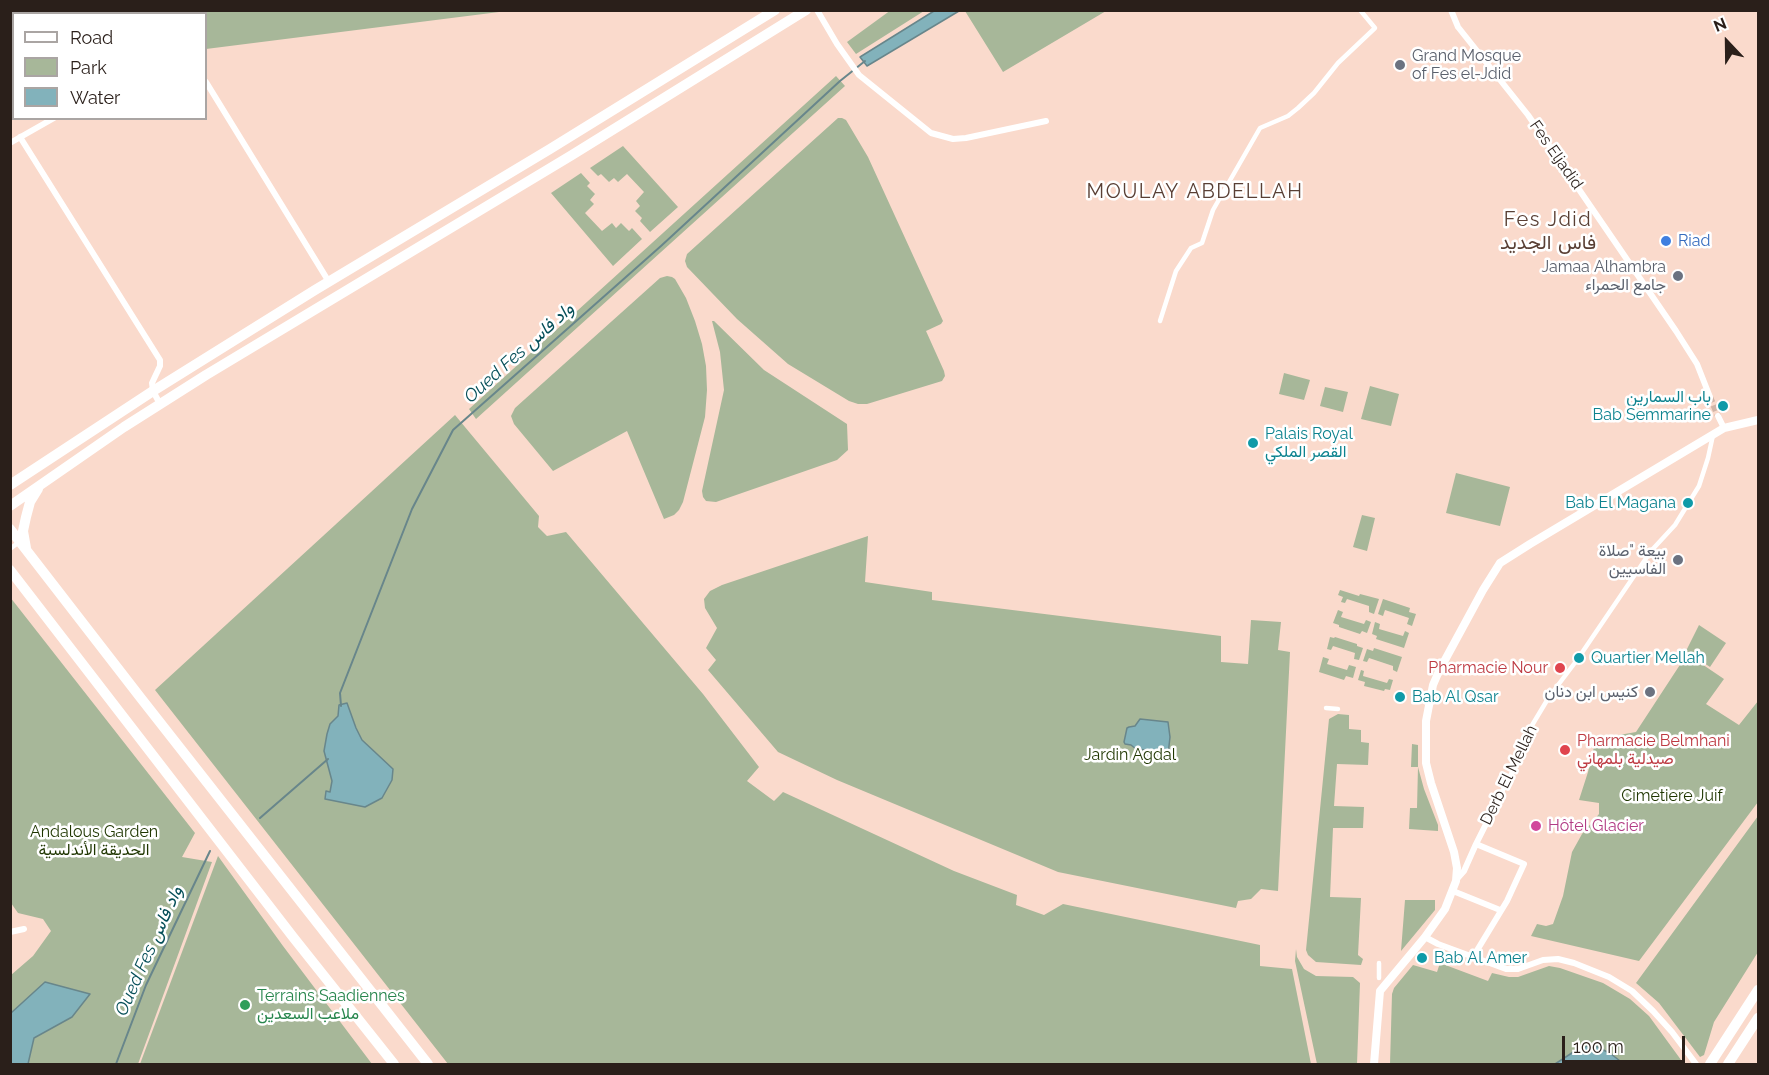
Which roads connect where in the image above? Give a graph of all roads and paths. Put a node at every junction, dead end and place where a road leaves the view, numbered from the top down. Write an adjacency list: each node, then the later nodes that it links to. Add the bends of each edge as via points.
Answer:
1 (775, 10): 11 (main road)
2 (806, 10): 12 (main road)
3 (817, 10): 8 (street, via 860,75 931,133 953,139)
4 (1360, 10): 18 (street, via 1375,28 1298,108 1260,128 1214,210 1202,243 1191,248 1176,271)
5 (1451, 10): 20 (street, Fes Eljadid, via 1458,27 1528,115 1676,331 1697,364)
6 (207, 84): 14 (street)
7 (50, 120): 9 (street)
8 (1046, 121)
9 (20, 137): 10 (street); 19 (street, via 160,360)
10 (10, 143)
11 (550, 149): 12 (street); 13 (main road)
12 (558, 164): 15 (main road)
13 (348, 271): 14 (main road); 15 (main road)
14 (328, 282): 16 (main road)
15 (358, 283): 17 (main road)
16 (315, 290): 17 (street); 19 (main road)
17 (324, 304): 21 (main road)
18 (1161, 321)
19 (153, 391): 21 (street); 27 (main road)
20 (1710, 397)
21 (160, 404): 26 (main road)
22 (1718, 416): 24 (street)
23 (1758, 420): 24 (street)
24 (1724, 428): 25 (street)
25 (1713, 435): 36 (street, Derb El Mellah, via 1699,486 1675,525 1651,551 1549,697); 38 (street, via 1502,561 1483,590 1439,671 1426,721 1426,763 1454,852)
26 (42, 483): 28 (main road); 32 (main road, via 26,517)
27 (11, 485): 28 (street)
28 (22, 497): 29 (main road)
29 (10, 506)
30 (10, 529): 31 (main road)
31 (15, 546): 32 (main road)
32 (26, 552): 50 (main road)
33 (10, 570): 49 (main road)
34 (1326, 708): 35 (street)
35 (1338, 709)
36 (1491, 814): 37 (street, Derb El Mellah)
37 (1476, 844): 38 (street, Derb El Mellah); 40 (street, via 1524,863)
38 (1456, 881): 39 (street)
39 (1453, 891): 40 (street); 43 (street)
40 (1500, 910): 44 (street)
41 (24, 929): 42 (street)
42 (10, 932)
43 (1425, 937): 44 (street); 51 (street, via 1380,991)
44 (1473, 957): 52 (street, via 1510,970 1558,959 1609,977 1653,1011)
45 (1379, 963): 46 (street)
46 (1379, 978)
47 (1758, 990): 53 (main road)
48 (1758, 1018): 54 (main road)
49 (394, 1065)
50 (428, 1065)
51 (1374, 1065)
52 (1696, 1065)
53 (1710, 1065)
54 (1728, 1065)

